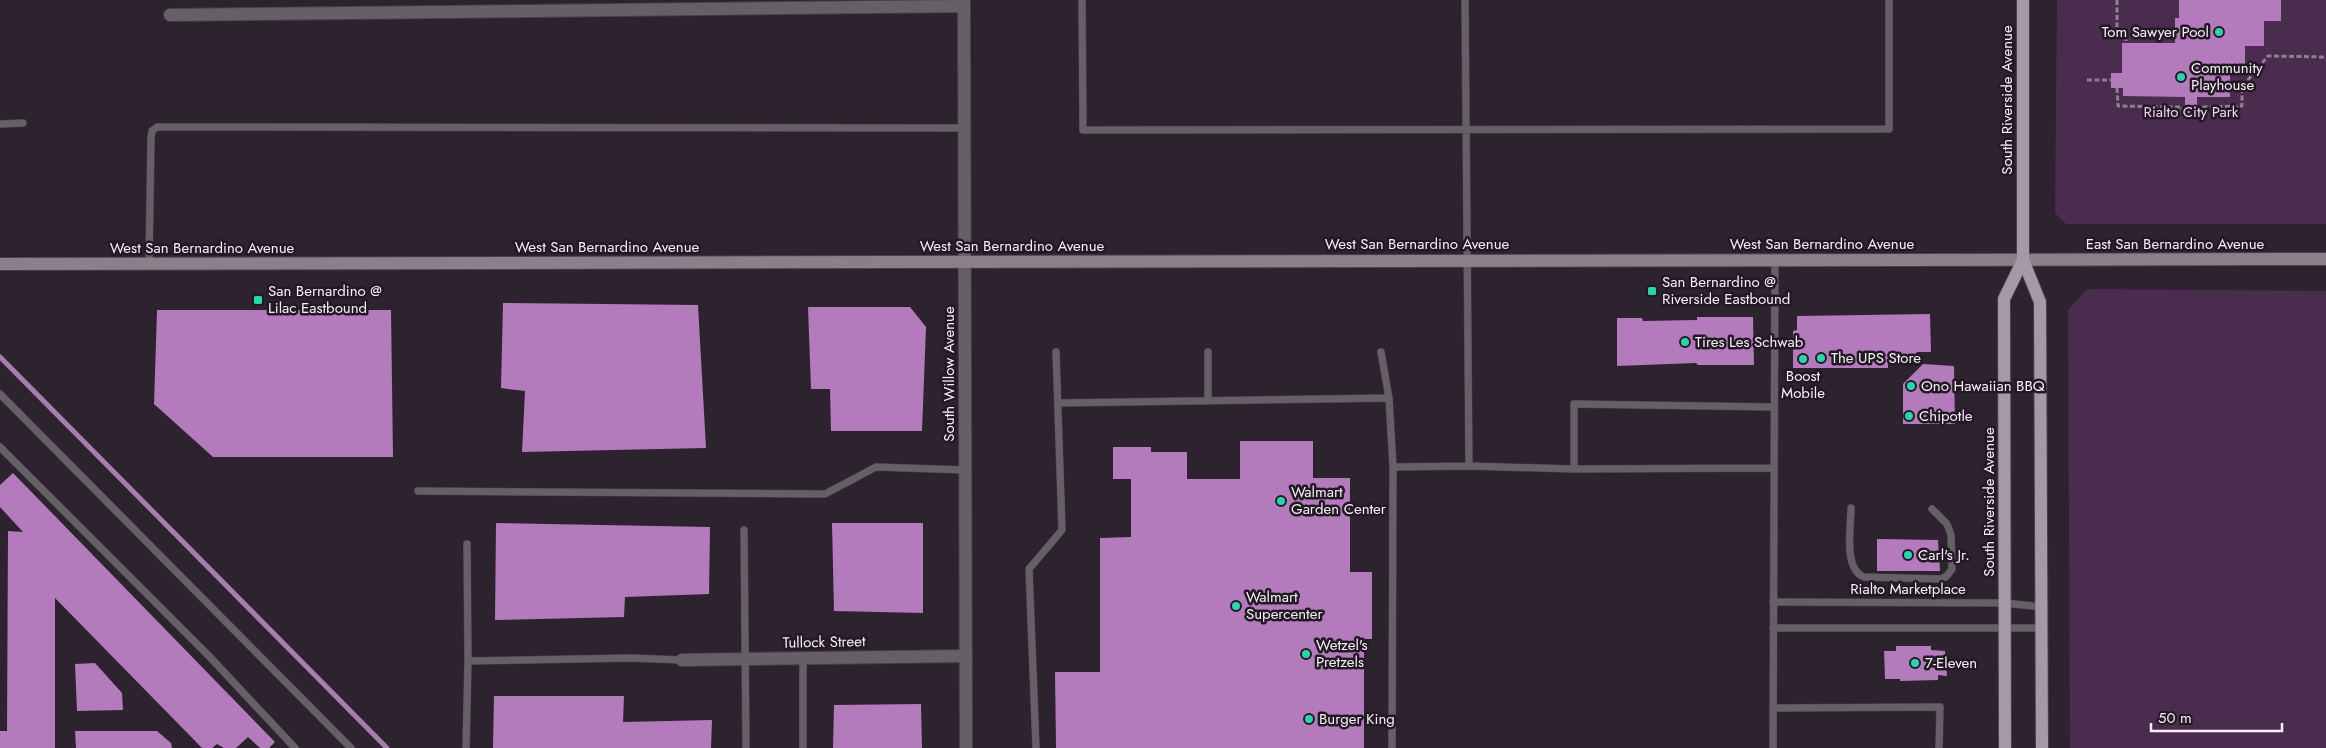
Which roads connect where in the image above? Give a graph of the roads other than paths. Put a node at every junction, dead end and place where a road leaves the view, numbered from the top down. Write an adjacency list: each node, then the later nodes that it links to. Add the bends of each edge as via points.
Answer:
1 (1082, 0): 10 (lane, via 1083,130)
2 (1465, 0): 10 (lane)
3 (1889, 0): 10 (lane, via 1889,129)
4 (2023, 0): 14 (main road, South Riverside Avenue)
5 (964, 3): 6 (street); 9 (street, South Willow Avenue)
6 (170, 15)
7 (23, 123): 8 (lane)
8 (0, 124)
9 (964, 128): 15 (street, South Willow Avenue); 17 (lane, via 158,127 152,131 151,138)
10 (1464, 130): 12 (lane)
11 (2326, 259): 14 (main road, East San Bernardino Avenue)
12 (1468, 260): 13 (main road, West San Bernardino Avenue); 15 (main road, West San Bernardino Avenue); 27 (lane)
13 (1775, 260): 14 (main road, West San Bernardino Avenue); 25 (lane)
14 (2024, 260): 38 (main road, South Riverside Avenue, via 2004,299); 39 (main road, South Riverside Avenue, via 2040,302)
15 (964, 262): 17 (main road, West San Bernardino Avenue); 31 (street, South Willow Avenue)
16 (0, 264): 17 (main road, West San Bernardino Avenue)
17 (149, 264)
18 (1056, 352): 24 (lane)
19 (1208, 352): 23 (lane)
20 (1381, 352): 22 (lane)
21 (0, 394): 50 (lane)
22 (1389, 398): 23 (lane); 28 (lane)
23 (1208, 400): 24 (lane)
24 (1058, 403): 55 (lane, via 1062,530 1029,570)
25 (1774, 407): 29 (lane); 30 (lane, via 1574,404)
26 (0, 447): 49 (lane, via 208,655)
27 (1469, 466): 28 (lane); 30 (lane)
28 (1393, 467): 56 (lane)
29 (1774, 468): 30 (lane); 37 (lane)
30 (1574, 469)
31 (965, 470): 32 (lane, via 876,467 825,494); 43 (street, South Willow Avenue)
32 (418, 491)
33 (1851, 508): 34 (lane, via 1851,561 1858,574 1864,577 1941,579 1952,569 1951,535 1947,524)
34 (1932, 509)
35 (744, 530): 45 (lane)
36 (467, 544): 47 (lane)
37 (1773, 602): 38 (lane, Rialto Marketplace); 40 (lane)
38 (2005, 603): 39 (lane, Rialto Marketplace); 42 (main road, South Riverside Avenue)
39 (2042, 606): 41 (main road, South Riverside Avenue)
40 (1773, 628): 42 (lane); 48 (lane)
41 (2042, 628): 42 (lane); 60 (main road, South Riverside Avenue)
42 (2006, 629): 59 (main road, South Riverside Avenue)
43 (966, 656): 44 (street, Tullock Street); 54 (street, South Willow Avenue)
44 (802, 658): 45 (street, Tullock Street); 53 (lane)
45 (744, 659): 46 (street, Tullock Street); 52 (lane)
46 (682, 660): 47 (lane)
47 (468, 661): 51 (lane)
48 (1773, 708): 57 (lane); 58 (lane, via 1940,707)
49 (295, 748)
50 (351, 748)
51 (466, 748)
52 (746, 748)
53 (803, 748)
54 (966, 748)
55 (1036, 748)
56 (1392, 748)
57 (1773, 748)
58 (1939, 748)
59 (2005, 748)
60 (2042, 748)

